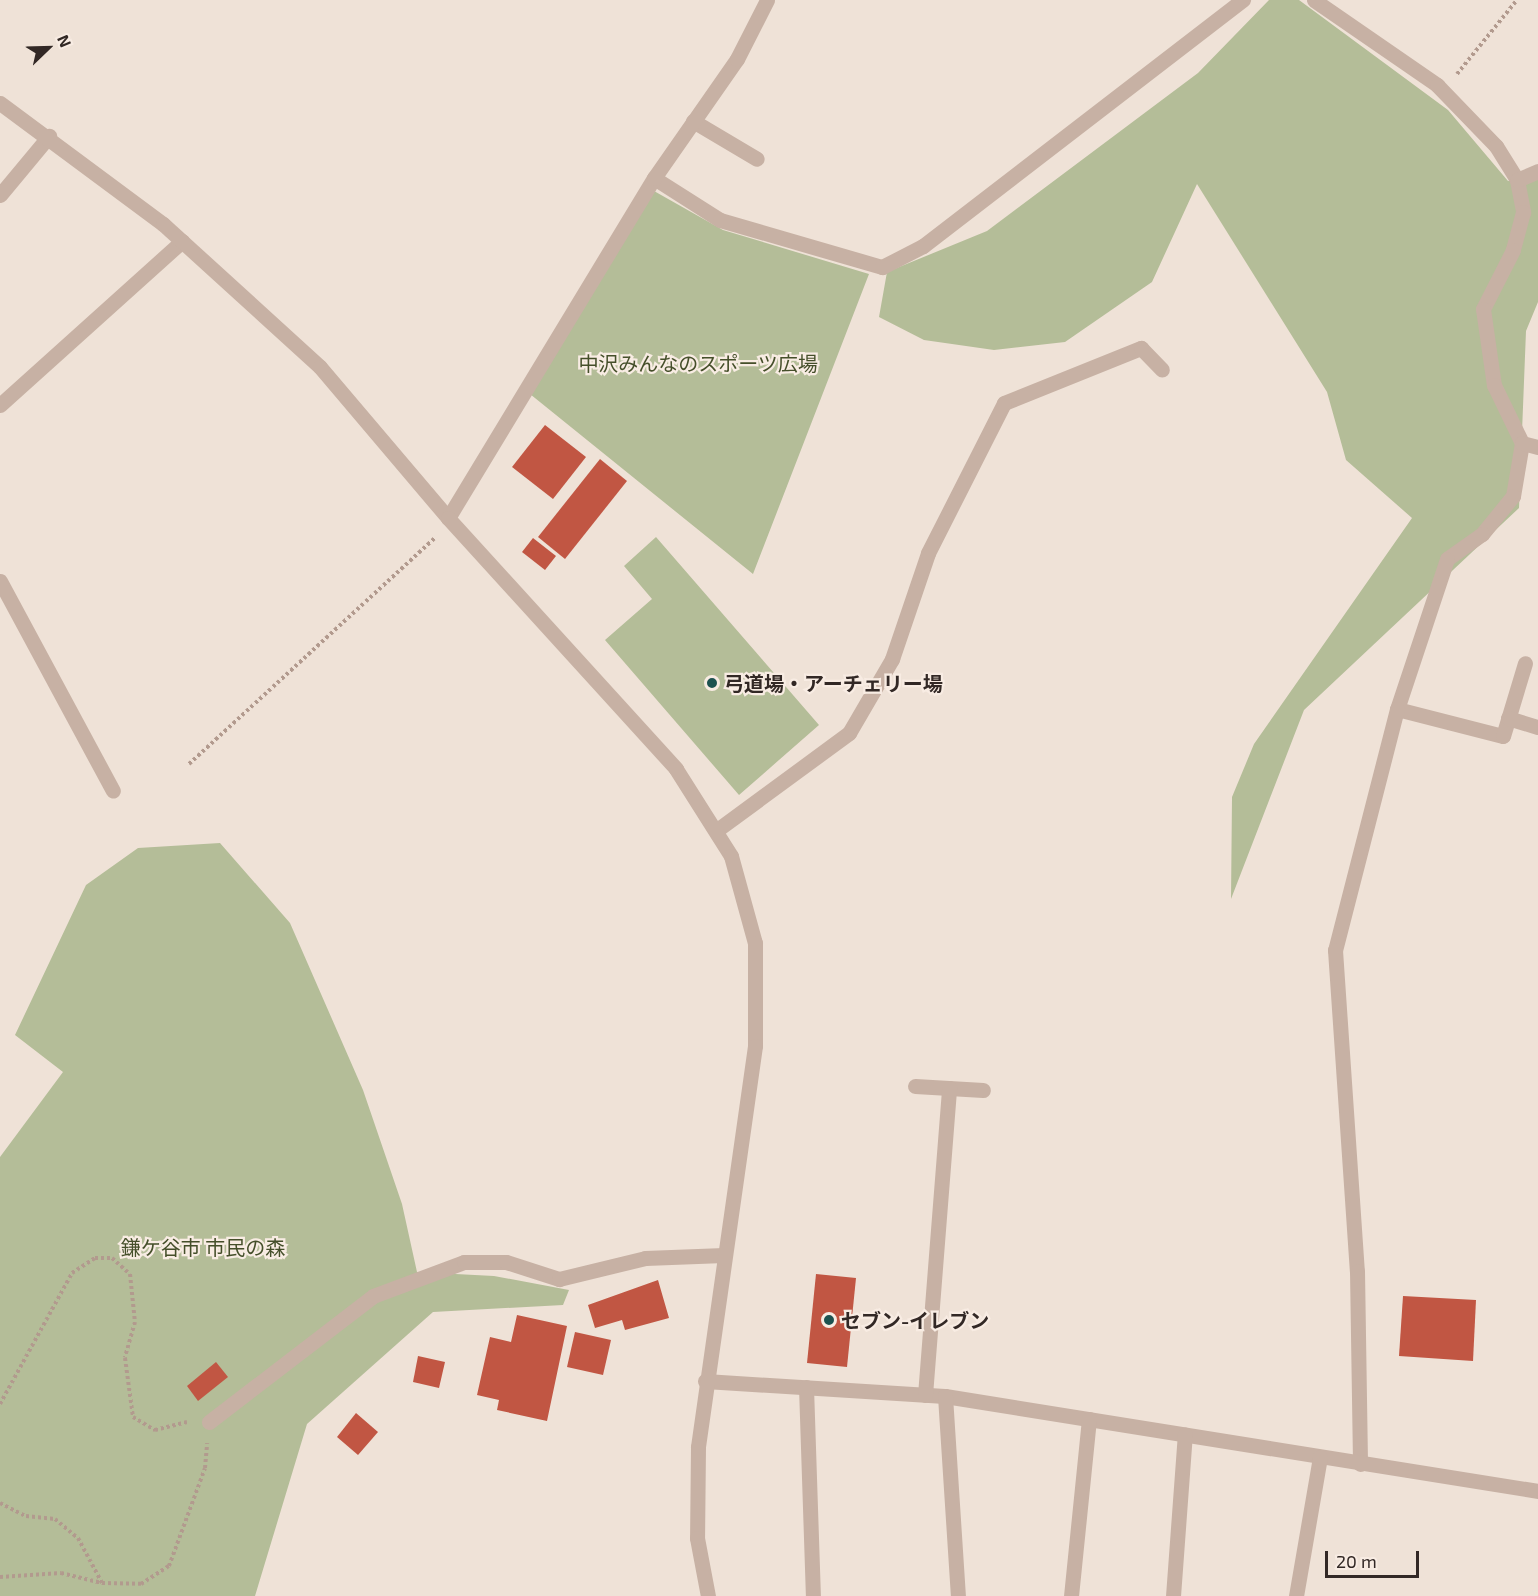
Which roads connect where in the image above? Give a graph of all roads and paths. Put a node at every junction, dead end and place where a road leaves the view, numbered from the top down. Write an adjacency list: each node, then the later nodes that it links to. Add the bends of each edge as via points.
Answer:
1 (768, 0): 7 (street, via 737,59)
2 (1243, 0): 11 (street, via 923,246 882,267 720,220)
3 (1314, 0): 5 (street)
4 (1517, 0): 5 (path)
5 (1443, 92): 12 (street, via 1496,146)
6 (0, 103): 8 (street)
7 (693, 121): 9 (street); 11 (street)
8 (49, 136): 13 (street); 14 (street)
9 (757, 159)
10 (1538, 171): 12 (street)
11 (654, 178): 19 (street)
12 (1517, 180): 17 (street, via 1523,212 1513,250 1483,309 1494,385)
13 (0, 195)
14 (182, 241): 16 (street); 19 (street, via 320,367)
15 (1162, 370): 27 (street, via 1141,348 1004,403 928,553 892,659 849,733)
16 (0, 405)
17 (1522, 443): 18 (street); 22 (street, via 1512,496 1482,534 1447,559)
18 (1538, 447)
19 (447, 518): 25 (path, via 433,542); 27 (street, via 676,769)
20 (0, 581): 26 (street)
21 (1525, 663): 23 (street)
22 (1397, 709): 23 (street, via 1503,735); 41 (street, via 1335,950 1358,1271)
23 (1508, 718): 24 (street)
24 (1538, 727)
25 (189, 764)
26 (113, 792)
27 (717, 830): 31 (street, via 731,856 755,943 755,1046)
28 (915, 1086): 29 (street)
29 (949, 1088): 30 (street); 34 (street)
30 (983, 1090)
31 (724, 1255): 32 (street); 38 (street, via 645,1258 558,1279 506,1262 455,1265 374,1296)
32 (705, 1381): 33 (street); 46 (street, via 697,1538)
33 (806, 1387): 34 (street); 47 (street)
34 (925, 1395): 35 (street)
35 (945, 1396): 37 (street); 48 (street)
36 (0, 1404): 38 (path, via 72,1273 95,1258 112,1258 130,1274 135,1322 125,1358 133,1417 155,1430)
37 (1089, 1419): 39 (street); 49 (street)
38 (209, 1422): 45 (path, via 205,1468 169,1566 141,1584)
39 (1185, 1434): 40 (street); 50 (street)
40 (1320, 1457): 41 (street); 51 (street)
41 (1360, 1464): 42 (street)
42 (1538, 1491)
43 (0, 1503): 45 (path, via 26,1516 55,1519 78,1538)
44 (0, 1577): 45 (path, via 61,1573)
45 (102, 1583)
46 (708, 1596)
47 (813, 1596)
48 (958, 1596)
49 (1071, 1596)
50 (1173, 1596)
51 (1296, 1596)

